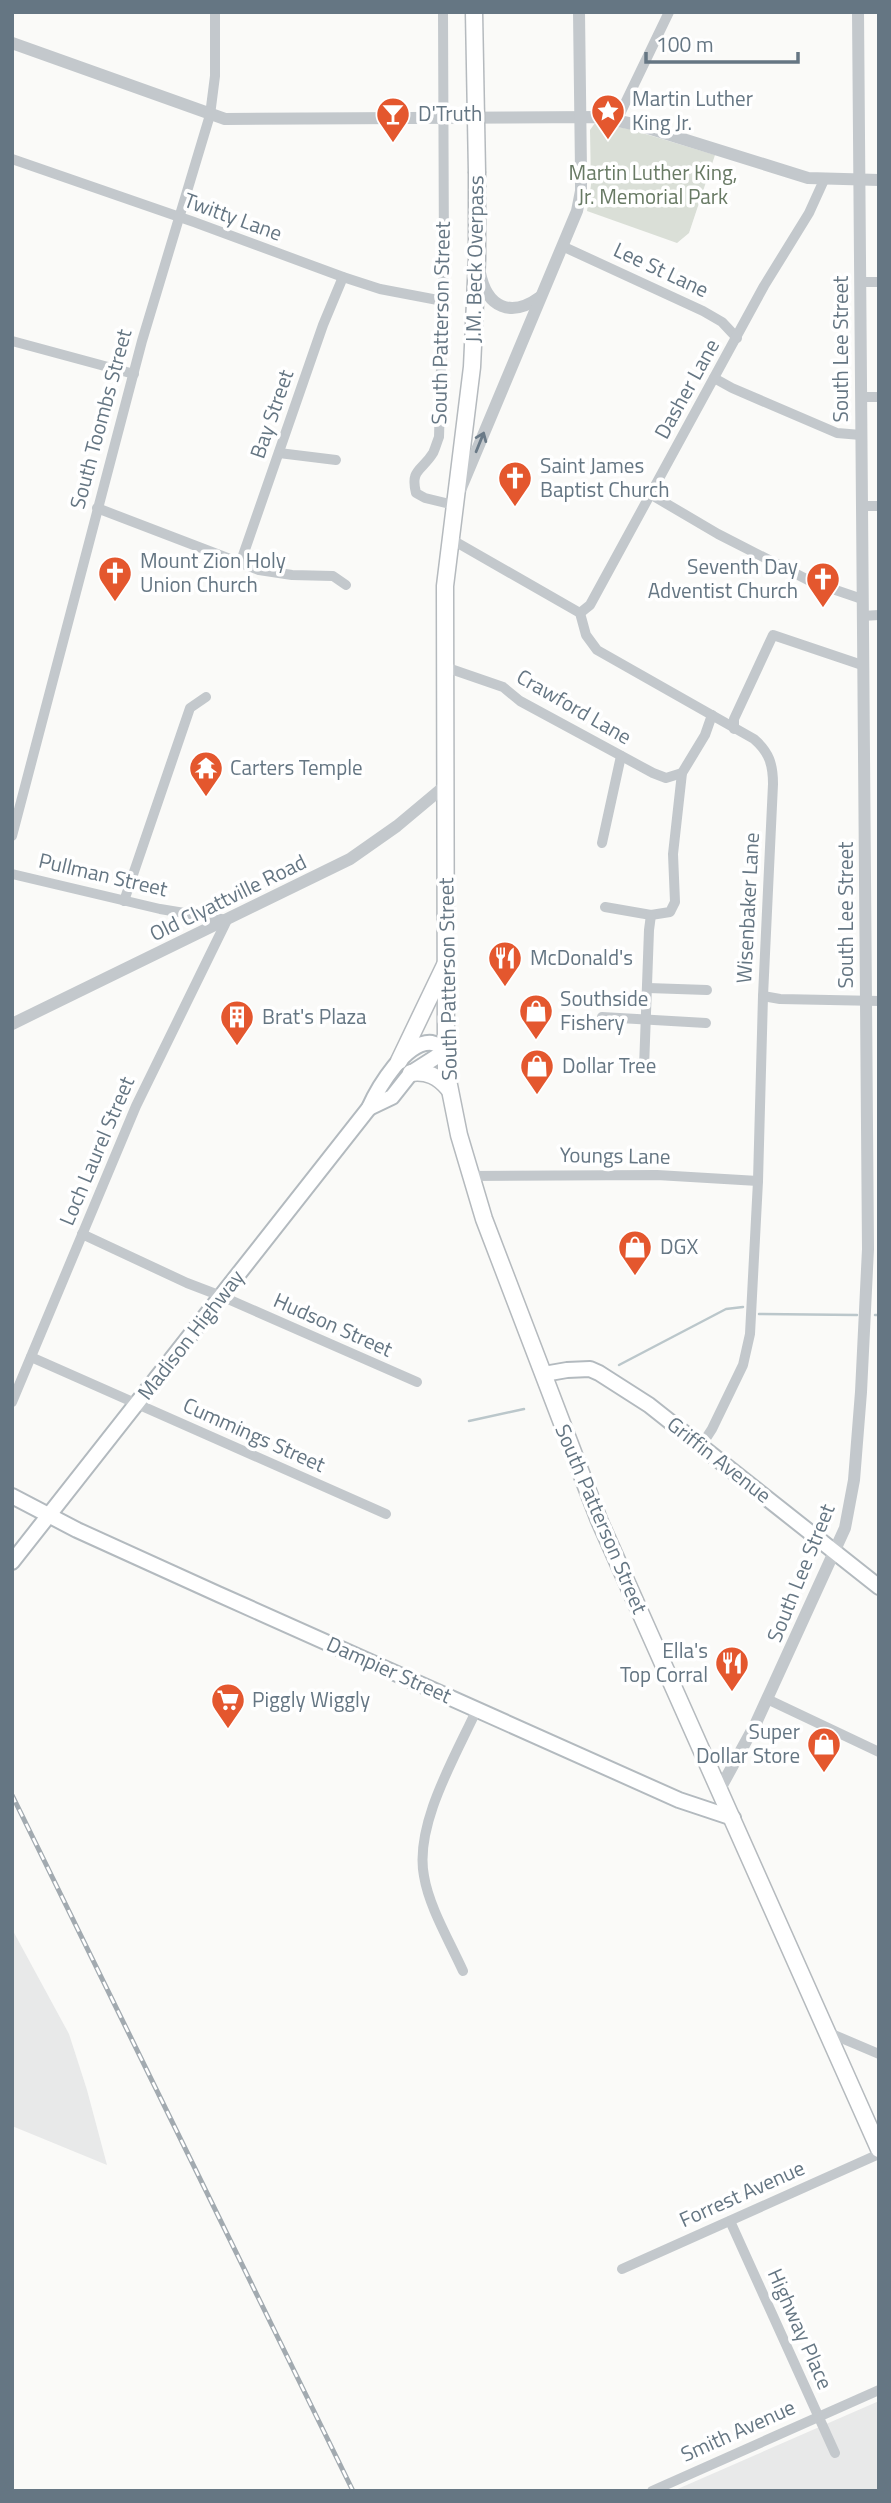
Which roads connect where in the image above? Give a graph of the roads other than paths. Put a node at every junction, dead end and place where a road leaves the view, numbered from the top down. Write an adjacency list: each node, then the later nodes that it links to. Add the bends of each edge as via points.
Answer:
1 (215, 12): 8 (street, South Toombs Street)
2 (443, 12): 10 (street, South Patterson Street)
3 (474, 12): 18 (main road, J.M. Beck Overpass, bridge)
4 (579, 12): 9 (street)
5 (669, 12): 11 (street)
6 (858, 12): 14 (street, South Lee Street)
7 (12, 43): 8 (street)
8 (210, 115): 10 (street, via 225,119); 16 (street, South Toombs Street)
9 (580, 116): 10 (street); 11 (street); 17 (street, via 581,191)
10 (443, 118): 23 (street, South Patterson Street)
11 (617, 120): 13 (street)
12 (12, 159): 16 (street, Twitty Lane)
13 (824, 180): 14 (street); 24 (street, Dasher Lane)
14 (859, 180): 15 (street); 20 (street, South Lee Street)
15 (879, 180)
16 (178, 216): 19 (street, Twitty Lane); 26 (street, South Toombs Street)
17 (562, 246): 22 (street); 24 (street, Lee St Lane, via 704,310)
18 (477, 259): 22 (street, via 482,285 497,304 521,308); 34 (main road, J.M. Beck Overpass, via 472,367)
19 (343, 277): 23 (street, Twitty Lane); 31 (street, Bay Street)
20 (860, 282): 21 (street); 28 (street, South Lee Street)
21 (879, 282)
22 (540, 297): 34 (street, one-way to 22)
23 (443, 301): 34 (street, South Patterson Street, via 439,437 413,481 416,493)
24 (737, 338): 27 (street, Dasher Lane)
25 (12, 341): 26 (street)
26 (134, 374): 37 (street, South Toombs Street)
27 (714, 378): 30 (street, via 837,433); 33 (street, Dasher Lane)
28 (861, 397): 29 (street); 30 (street, South Lee Street)
29 (879, 397)
30 (861, 436): 35 (street, South Lee Street)
31 (279, 453): 32 (street); 39 (street, Bay Street)
32 (336, 460)
33 (650, 494): 41 (street, via 812,582); 42 (street, Dasher Lane, via 590,605)
34 (454, 505): 38 (main road, South Patterson Street)
35 (862, 506): 36 (street); 41 (street, South Lee Street)
36 (879, 506)
37 (97, 508): 39 (street); 53 (street, South Toombs Street)
38 (449, 538): 42 (street); 46 (main road, South Patterson Street)
39 (240, 564): 40 (street, via 272,573 333,576)
40 (346, 585)
41 (862, 598): 44 (street, South Lee Street)
42 (580, 613): 48 (street, Wisenbaker Lane, via 586,635 597,650)
43 (879, 615): 44 (street)
44 (862, 616): 45 (street, South Lee Street)
45 (862, 665): 49 (street, via 773,635 734,719); 64 (street, South Lee Street)
46 (445, 667): 50 (street, Crawford Lane, via 503,687 520,701); 52 (main road, South Patterson Street)
47 (206, 697): 56 (street, via 190,708)
48 (712, 715): 49 (street, Wisenbaker Lane); 51 (street)
49 (734, 729): 63 (street, Wisenbaker Lane, via 761,746 773,768)
50 (621, 756): 51 (street, Crawford Lane, via 666,778); 54 (street)
51 (682, 773): 58 (street, via 673,854 675,902 670,912)
52 (446, 785): 59 (street, Old Clyattville Road, via 350,859); 60 (main road, South Patterson Street)
53 (12, 836)
54 (602, 843)
55 (12, 874): 56 (street, Pullman Street)
56 (124, 901): 59 (street, Pullman Street)
57 (605, 907): 58 (street)
58 (651, 915): 61 (street)
59 (227, 920): 68 (street, Old Clyattville Road); 77 (street, Loch Laurel Street, via 159,1056)
60 (448, 959): 69 (main road, South Patterson Street); 70 (main road)
61 (648, 988): 62 (street); 66 (street)
62 (707, 990)
63 (763, 996): 64 (street); 76 (street, Wisenbaker Lane)
64 (872, 1002): 88 (street, South Lee Street, via 865,1325 854,1480 845,1528)
65 (601, 1017): 66 (street)
66 (646, 1021): 67 (street); 71 (street)
67 (706, 1023)
68 (12, 1024)
69 (447, 1050): 70 (main road, Madison Highway, via 432,1043 420,1045); 72 (main road, Madison Highway); 73 (main road, South Patterson Street)
70 (399, 1061): 74 (main road, Madison Highway)
71 (644, 1068)
72 (411, 1073): 73 (main road, via 423,1072); 74 (main road, Madison Highway, via 391,1097)
73 (449, 1089): 75 (main road, South Patterson Street)
74 (369, 1108): 78 (main road, Madison Highway)
75 (471, 1176): 76 (street, Youngs Lane, via 657,1175); 80 (main road, South Patterson Street)
76 (758, 1181): 84 (street, Wisenbaker Lane, via 745,1357)
77 (82, 1234): 78 (street, Hudson Street); 79 (street, Loch Laurel Street)
78 (221, 1296): 81 (street, Hudson Street); 83 (main road, Madison Highway)
79 (31, 1357): 82 (street, Loch Laurel Street); 83 (street, Cummings Street)
80 (544, 1374): 84 (main road, Griffin Avenue, via 590,1369 599,1373); 94 (main road, South Patterson Street, via 599,1520)
81 (416, 1382)
82 (12, 1402)
83 (137, 1405): 86 (main road, Madison Highway); 87 (street, Cummings Street)
84 (701, 1447): 88 (main road, Griffin Avenue)
85 (12, 1496): 86 (main road, Dampier Street)
86 (48, 1514): 89 (main road, Madison Highway); 92 (main road, Dampier Street)
87 (386, 1514)
88 (835, 1552): 90 (main road, Griffin Avenue); 91 (street, South Lee Street)
89 (12, 1562)
90 (879, 1587)
91 (767, 1699): 93 (street); 94 (street, South Lee Street)
92 (477, 1709): 95 (main road, Dampier Street, via 679,1800); 96 (street, via 429,1817 422,1854 423,1876)
93 (879, 1752)
94 (720, 1788): 95 (main road, South Patterson Street)
95 (733, 1818): 97 (main road, South Patterson Street)
96 (463, 1971)
97 (826, 2032): 98 (street); 99 (main road, South Patterson Street)
98 (879, 2054)
99 (879, 2151): 100 (street, Forrest Avenue)
100 (730, 2221): 101 (street, Forrest Avenue); 103 (street, Highway Place)
101 (622, 2269)
102 (879, 2390): 103 (street, Smith Avenue)
103 (817, 2417): 104 (street, Highway Place); 105 (street, Smith Avenue)
104 (835, 2453)
105 (652, 2491)

